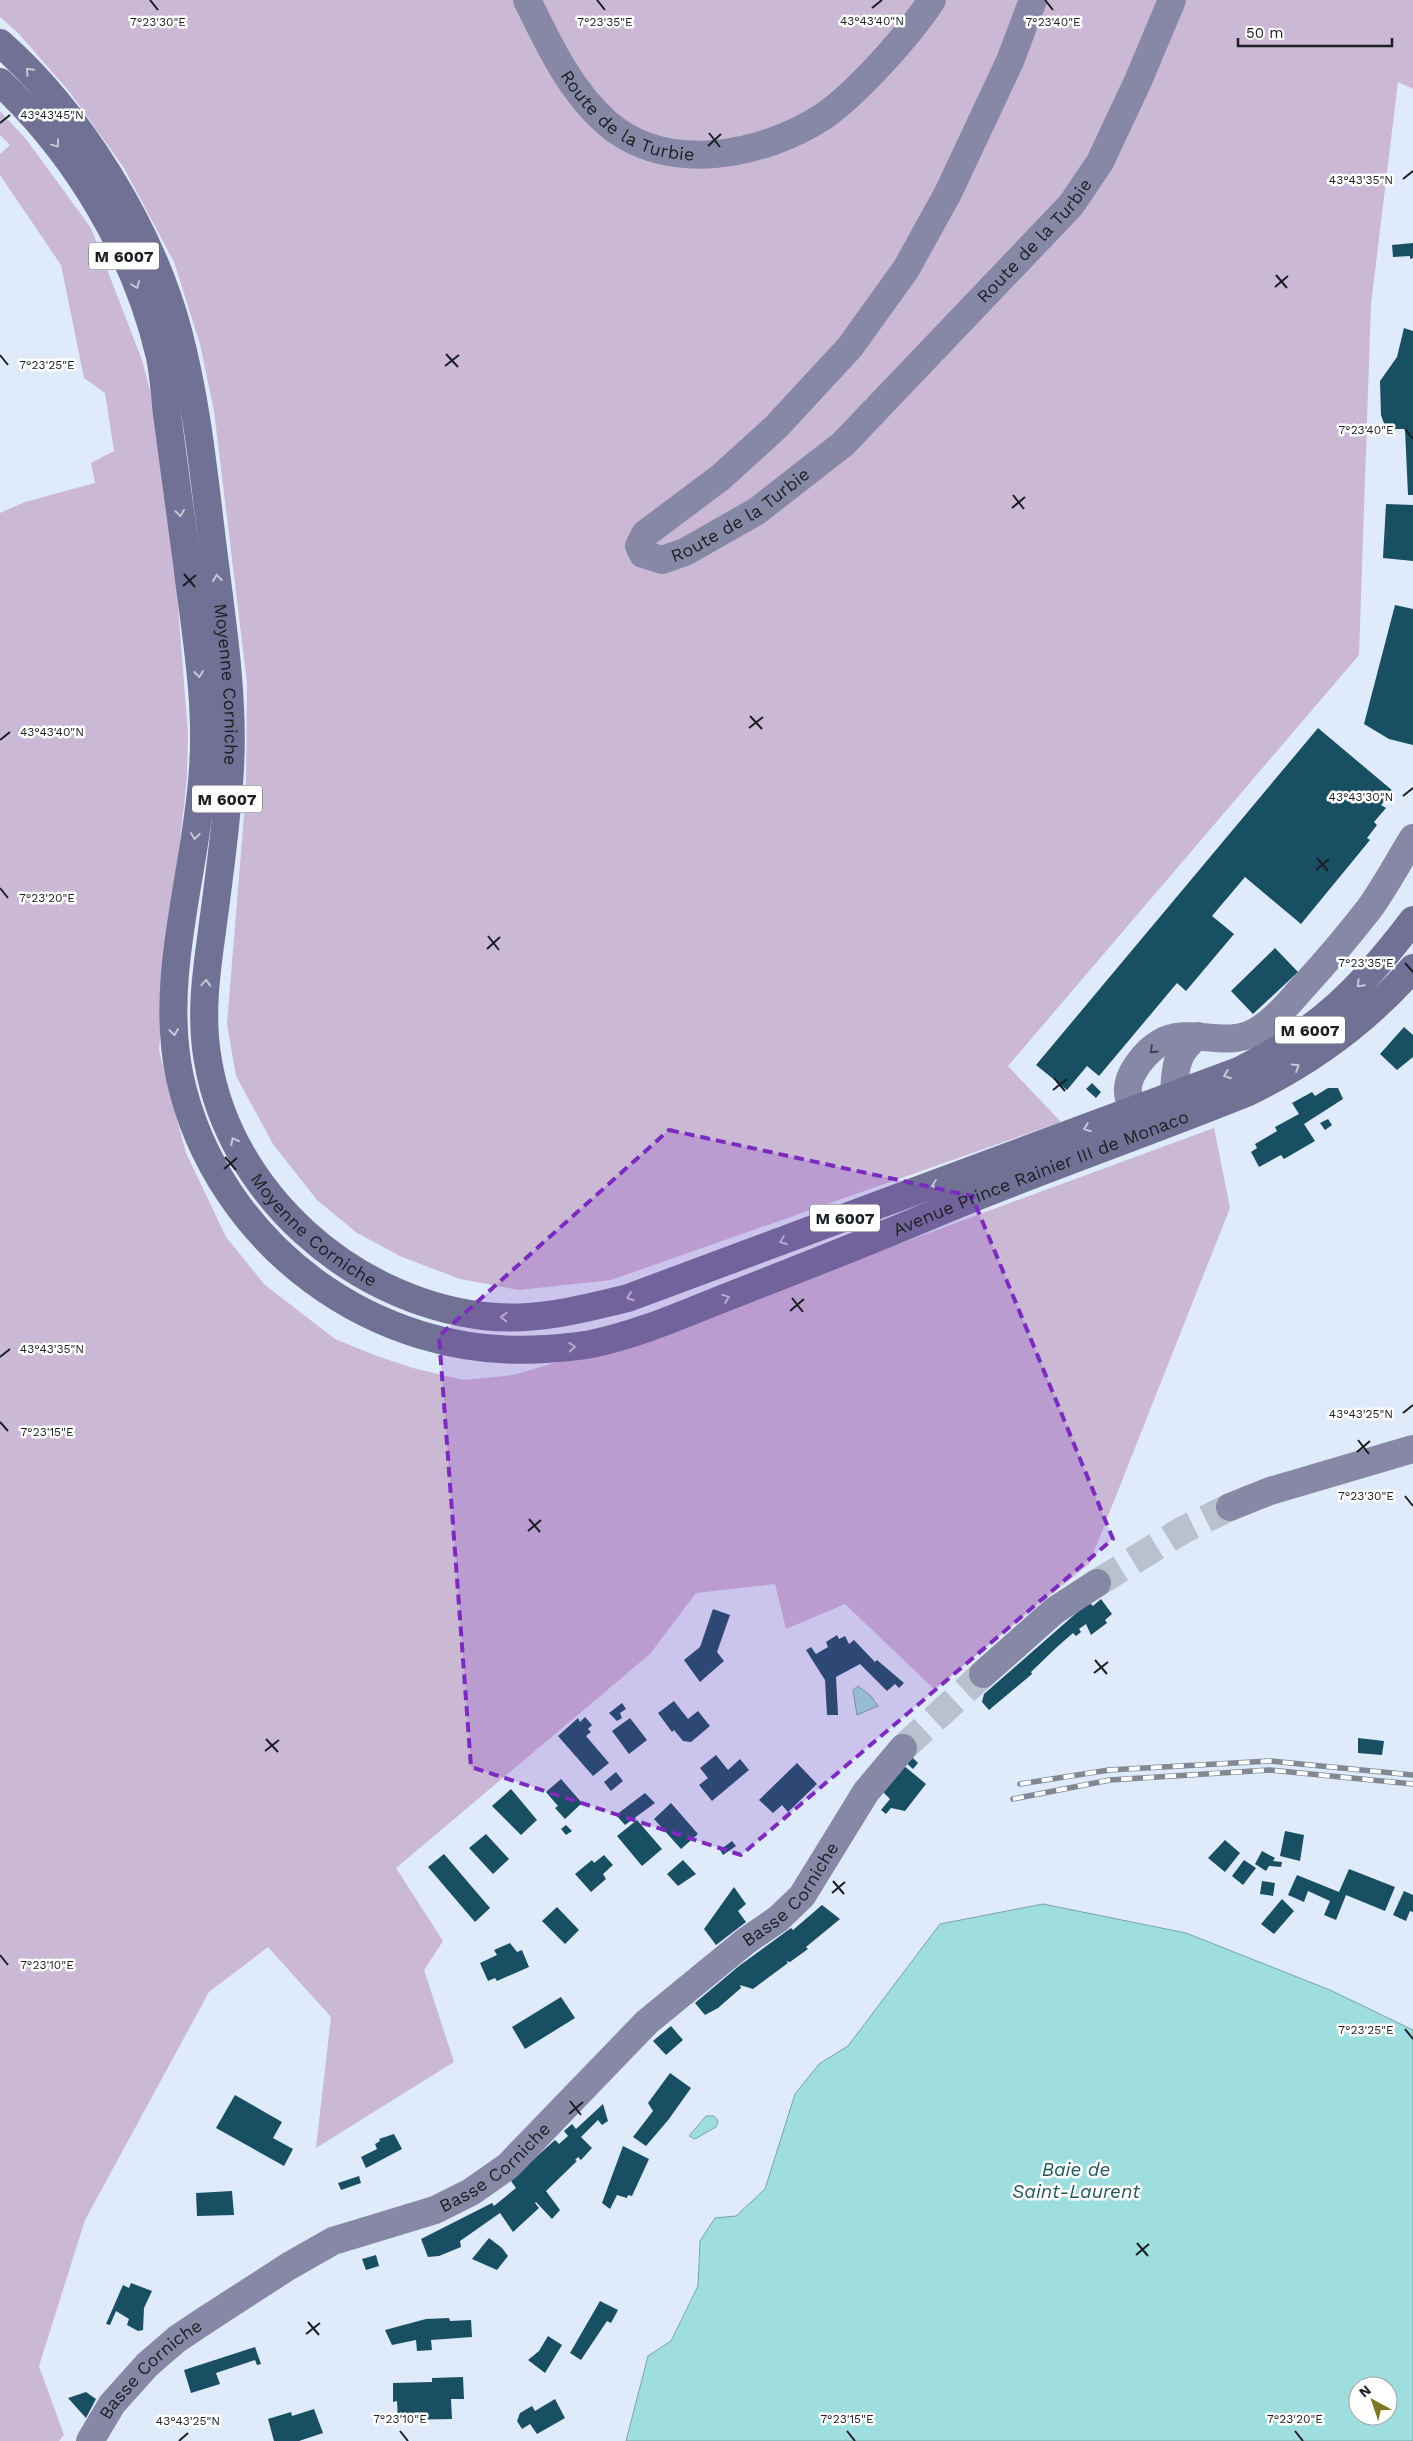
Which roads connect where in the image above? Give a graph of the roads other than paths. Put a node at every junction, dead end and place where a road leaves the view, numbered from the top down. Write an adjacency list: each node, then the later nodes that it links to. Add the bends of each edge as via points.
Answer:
1 (527, 0): 2 (street, Route de la Turbie, via 564,70 608,124 653,147 681,153 710,154 740,151 773,140 802,129 825,115 882,61)
2 (932, 0)
3 (1032, 0): 4 (street, Route de la Turbie, via 1006,70 948,193 906,269 850,347 776,427 721,477 645,534 639,546 643,554 662,560 685,552 757,511 843,444 1071,205 1100,162)
4 (1172, 0)
5 (0, 43): 14 (main road, Moyenne Corniche / M 6007, one-way to 5, via 482,1316 408,1296 370,1279 340,1261 303,1231 251,1171 232,1138 216,1100 204,1020 230,770 231,721 225,646 190,384 178,328 142,236 112,180 56,101)
6 (0, 82): 15 (main road, Moyenne Corniche / M 6007, one-way to 15, via 54,142 92,194 120,244 160,358 204,726 204,768 178,949 172,1027 181,1078 208,1158 226,1190 264,1238 289,1261 356,1308 435,1340 474,1347)
7 (1413, 838): 10 (street, via 1370,908 1272,1021 1251,1034 1227,1039)
8 (1413, 920): 11 (main road, Avenue Prince Rainier III de Monaco / M 6007, one-way to 11, via 1368,976 1318,1024)
9 (1413, 968): 11 (main road, Avenue Prince Rainier III de Monaco / M 6007, one-way to 9, via 1282,1076 1366,1016)
10 (1198, 1036): 11 (street, via 1187,1044 1176,1062); 12 (street, one-way to 12, via 1170,1039 1148,1053 1129,1081 1128,1092)
11 (1181, 1106): 12 (main road, Avenue Prince Rainier III de Monaco / M 6007); 13 (main road, Avenue Prince Rainier III de Monaco / M 6007)
12 (1144, 1113): 13 (street); 14 (main road, Avenue Prince Rainier III de Monaco / M 6007, one-way to 14, via 628,1298)
13 (1118, 1142): 15 (main road, Avenue Prince Rainier III de Monaco / M 6007, one-way to 13, via 586,1346 631,1334)
14 (553, 1315)
15 (523, 1350)
16 (1413, 1449): 17 (street)
17 (1230, 1507)
18 (1097, 1583): 19 (street, via 1054,1611)
19 (983, 1674)
20 (902, 1748): 21 (street, Basse Corniche, via 866,1792 802,1896 647,2022 508,2166 471,2192 435,2210 333,2241 206,2319 177,2339 140,2372 112,2404)
21 (90, 2441)

